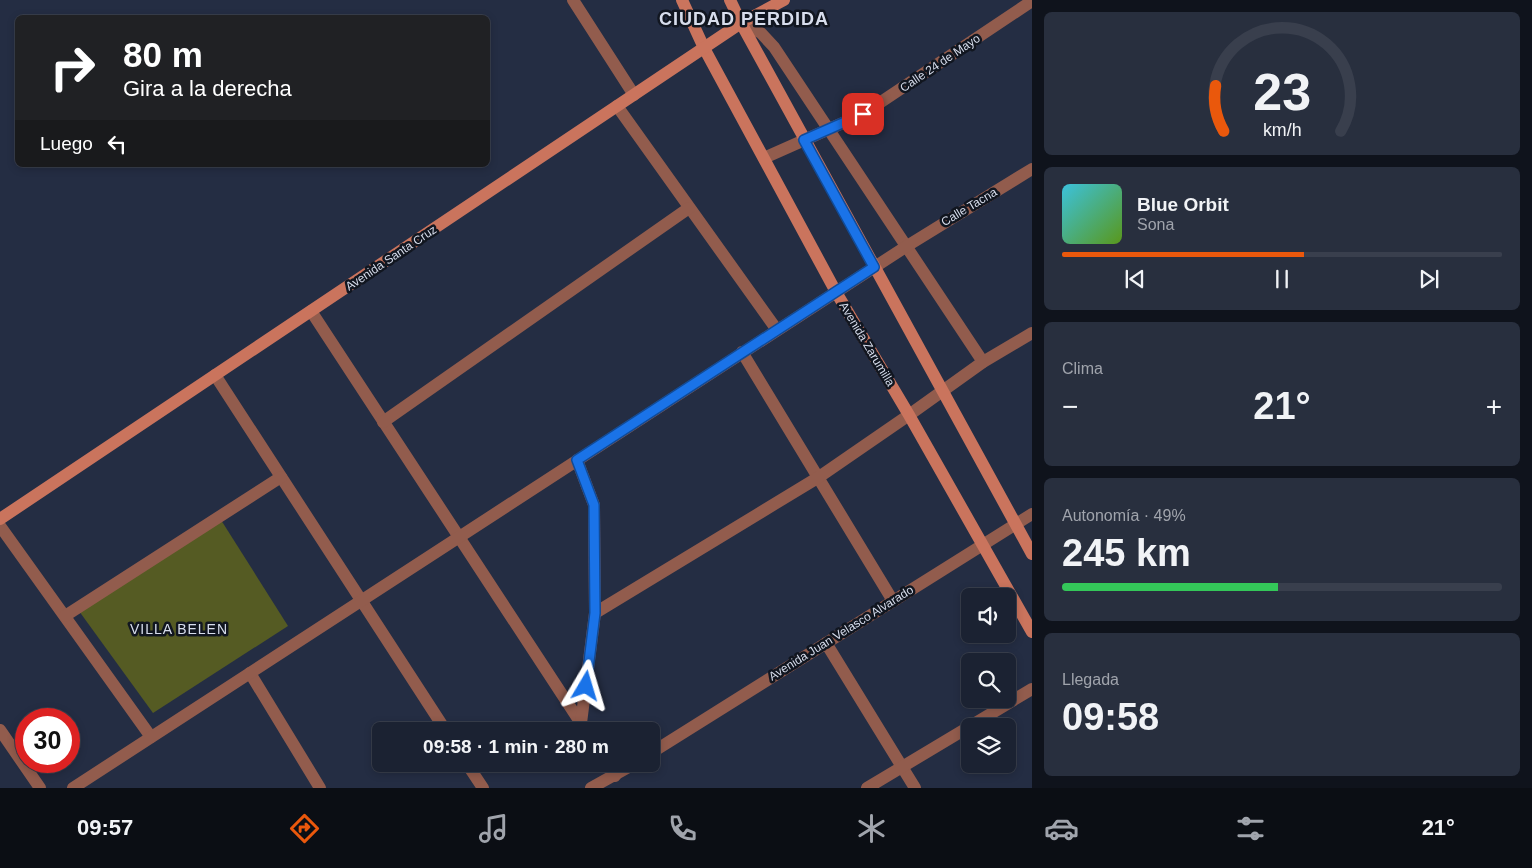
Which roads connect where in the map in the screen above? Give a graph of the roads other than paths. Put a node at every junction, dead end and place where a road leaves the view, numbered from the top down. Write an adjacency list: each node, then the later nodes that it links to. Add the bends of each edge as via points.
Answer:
1 (573, 0): 8 (street)
2 (682, 0): 7 (street, Avenida Zarumilla)
3 (730, 0): 6 (street)
4 (784, 0): 6 (street, Avenida Santa Cruz)
5 (1032, 1): 10 (street, Calle 24 de Mayo, via 863,114)
6 (741, 24): 7 (street, Avenida Santa Cruz); 10 (street, via 761,33 774,47); 11 (street)
7 (704, 48): 8 (street, Avenida Santa Cruz); 12 (street, Avenida Zarumilla)
8 (634, 95): 9 (street, Avenida Santa Cruz)
9 (617, 106): 14 (street); 18 (street, Avenida Santa Cruz)
10 (829, 130): 11 (street, Calle 24 de Mayo); 15 (street)
11 (804, 140): 12 (street, Calle 24 de Mayo); 16 (street)
12 (764, 158): 17 (street, Avenida Zarumilla)
13 (1032, 169): 15 (street, Calle Tacna)
14 (689, 208): 19 (street); 26 (street)
15 (907, 246): 16 (street, Calle Tacna); 22 (street)
16 (874, 267): 17 (street, Calle Tacna); 24 (street)
17 (836, 292): 19 (street, Calle Tacna); 25 (street, Avenida Zarumilla)
18 (311, 311): 23 (street, Avenida Santa Cruz); 26 (street)
19 (777, 330): 21 (street, Calle Tacna)
20 (1032, 333): 22 (street)
21 (742, 352): 27 (street, Calle Tacna); 29 (street)
22 (983, 362): 24 (street)
23 (215, 375): 28 (street); 31 (street, Avenida Santa Cruz)
24 (942, 391): 25 (street); 32 (street)
25 (909, 415): 29 (street); 35 (street, Avenida Zarumilla)
26 (383, 422): 34 (street)
27 (577, 460): 34 (street, Calle Tacna); 39 (street, via 594,505)
28 (281, 477): 37 (street); 40 (street)
29 (819, 477): 38 (street); 39 (street)
30 (1032, 514): 32 (street, Avenida Juan Velasco Alvarado)
31 (0, 519)
32 (1015, 524): 35 (street, Avenida Juan Velasco Alvarado); 36 (street)
33 (0, 526): 40 (street)
34 (458, 537): 37 (street, Calle Tacna); 46 (street)
35 (982, 545): 38 (street, Avenida Juan Velasco Alvarado); 41 (street, Avenida Zarumilla)
36 (1032, 554)
37 (361, 600): 43 (street, Calle Tacna); 45 (street)
38 (893, 601): 42 (street, Avenida Juan Velasco Alvarado)
39 (595, 613): 47 (street)
40 (65, 616): 49 (street)
41 (1032, 632)
42 (826, 642): 50 (street, Avenida Juan Velasco Alvarado); 51 (street)
43 (250, 673): 49 (street, Calle Tacna); 58 (street)
44 (1032, 689): 51 (street)
45 (440, 722)
46 (580, 722)
47 (584, 722)
48 (0, 730): 56 (street)
49 (151, 737): 57 (street, Calle Tacna)
50 (660, 747)
51 (902, 767): 61 (street); 62 (street)
52 (472, 772): 59 (street)
53 (612, 772): 55 (street)
54 (621, 772): 55 (street)
55 (615, 776): 60 (street)
56 (40, 788)
57 (73, 788)
58 (320, 788)
59 (483, 788)
60 (591, 788)
61 (867, 788)
62 (915, 788)

